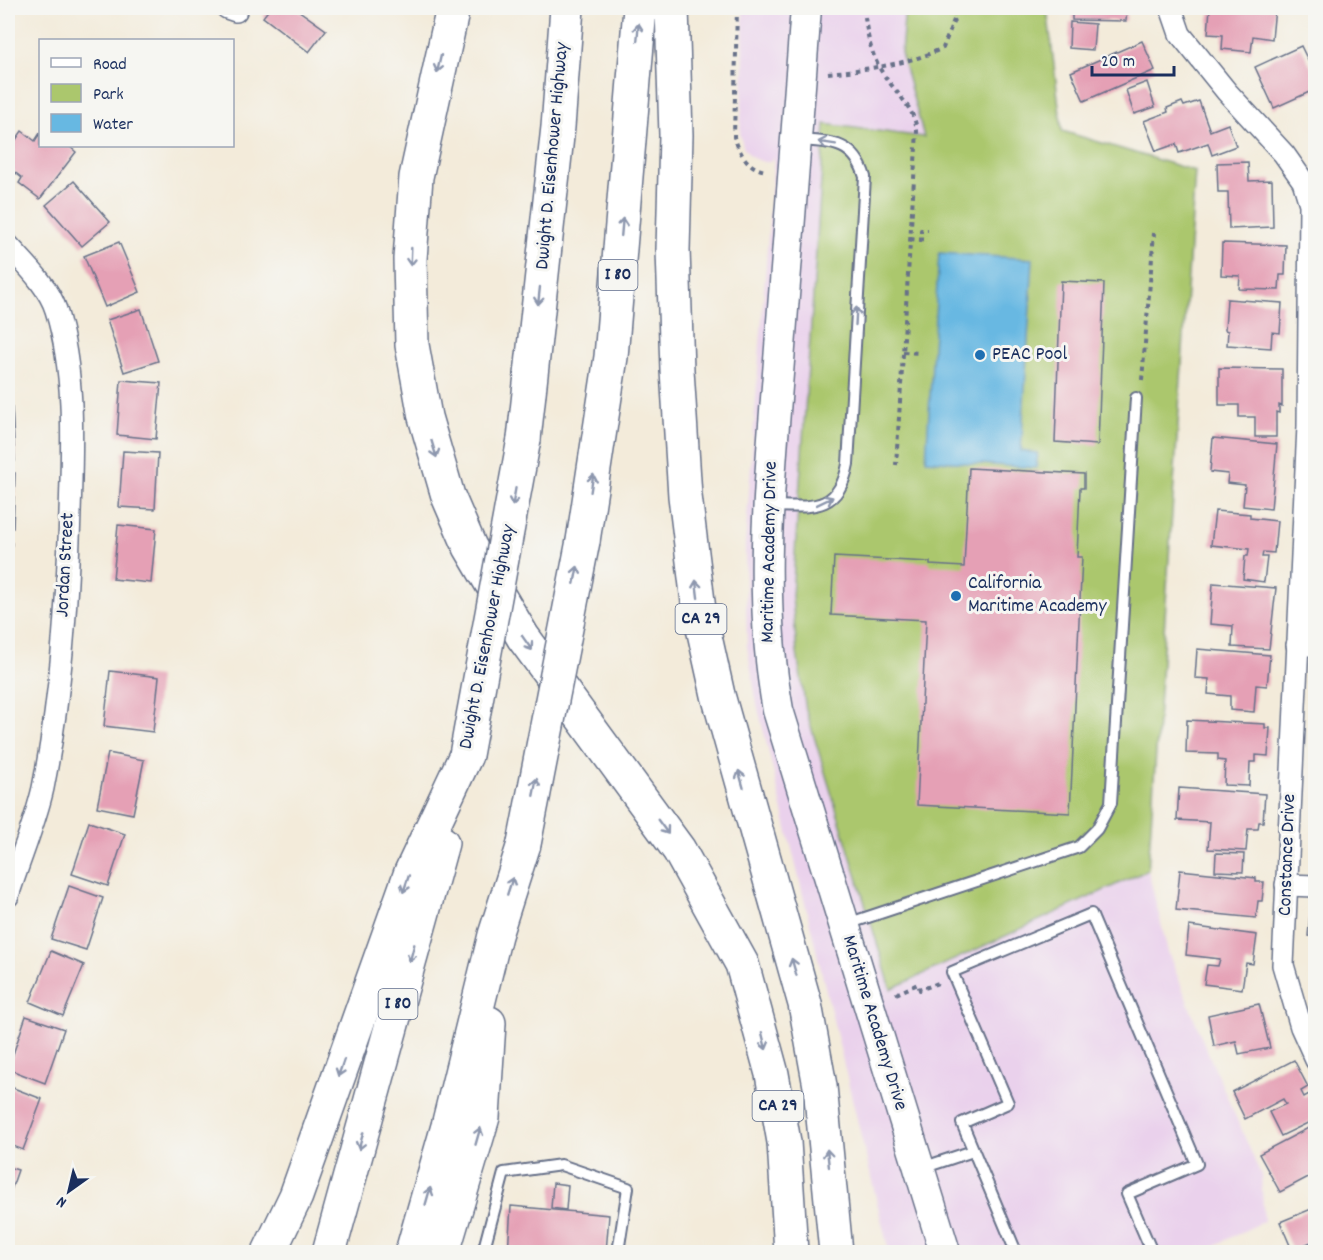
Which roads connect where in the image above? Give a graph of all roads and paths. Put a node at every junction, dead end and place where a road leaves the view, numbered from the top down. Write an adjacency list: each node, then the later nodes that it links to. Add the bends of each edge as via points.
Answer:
1 (453, 8): 43 (highway, CA 29, one-way to 43, via 416,177 413,212 412,345 425,417 448,496 470,547 523,637 680,850 742,964 763,1035 782,1130)
2 (567, 8): 26 (highway, Dwight D. Eisenhower Highway / I 80, one-way to 26, bridge, via 524,440)
3 (640, 8): 31 (highway, I 80, one-way to 3, bridge, via 524,844 583,541 611,357)
4 (672, 8): 44 (highway, CA 29, one-way to 4, via 820,1086 805,1004 718,694 699,610 685,496 677,370)
5 (737, 8): 13 (path, via 734,136 739,152 760,170)
6 (806, 8): 11 (street, Maritime Academy Drive)
7 (864, 8): 10 (path, via 871,50)
8 (953, 8): 10 (path, via 954,20 943,48)
9 (1171, 8): 14 (street, Constance Drive, via 1180,34 1198,57)
10 (879, 68): 11 (path); 17 (path, via 917,124)
11 (801, 75): 12 (street, Maritime Academy Drive)
12 (796, 140): 13 (street, Maritime Academy Drive); 24 (lane, one-way to 12, via 825,504 837,494 848,464 865,177 857,158 842,145)
13 (794, 173): 24 (street, Maritime Academy Drive)
14 (1309, 179): 22 (street, Constance Drive)
15 (928, 230): 17 (path, via 921,230 921,240)
16 (1154, 233): 21 (path, via 1144,372)
17 (910, 239): 19 (path)
18 (8, 245): 29 (street, Jordan Street, via 32,271 55,308 67,357 72,438 57,707 42,791)
19 (903, 352): 20 (path); 23 (path)
20 (921, 353)
21 (1136, 398): 30 (lane, via 1114,778 1111,803 1097,829 1079,847)
22 (1312, 427): 25 (street, Constance Drive)
23 (896, 465)
24 (768, 506): 30 (street, Maritime Academy Drive, via 769,661 778,710)
25 (1306, 645): 27 (street, Constance Drive)
26 (466, 755): 37 (highway, one-way to 37, via 411,872 296,1196); 38 (highway, Dwight D. Eisenhower Highway / I 80, one-way to 38)
27 (1286, 885): 28 (street); 34 (street, Constance Drive, via 1283,965 1301,1027)
28 (1316, 886)
29 (8, 896)
30 (843, 925): 33 (street, Maritime Academy Drive)
31 (495, 935): 39 (highway, I 80, one-way to 31); 40 (highway, one-way to 31, via 483,1117)
32 (942, 981): 33 (path, via 920,990 918,984)
33 (869, 1006): 36 (street, Maritime Academy Drive)
34 (1316, 1060)
35 (973, 1151): 36 (lane); 46 (lane); 47 (lane, via 962,1123 1008,1103 952,972 1091,914 1197,1164 1127,1194)
36 (920, 1169): 45 (street, Maritime Academy Drive)
37 (269, 1252)
38 (329, 1252)
39 (412, 1252)
40 (443, 1252)
41 (483, 1252): 42 (lane, via 504,1173 561,1166 628,1188)
42 (618, 1252)
43 (791, 1252)
44 (836, 1252)
45 (945, 1252)
46 (1016, 1252)
47 (1152, 1252)

